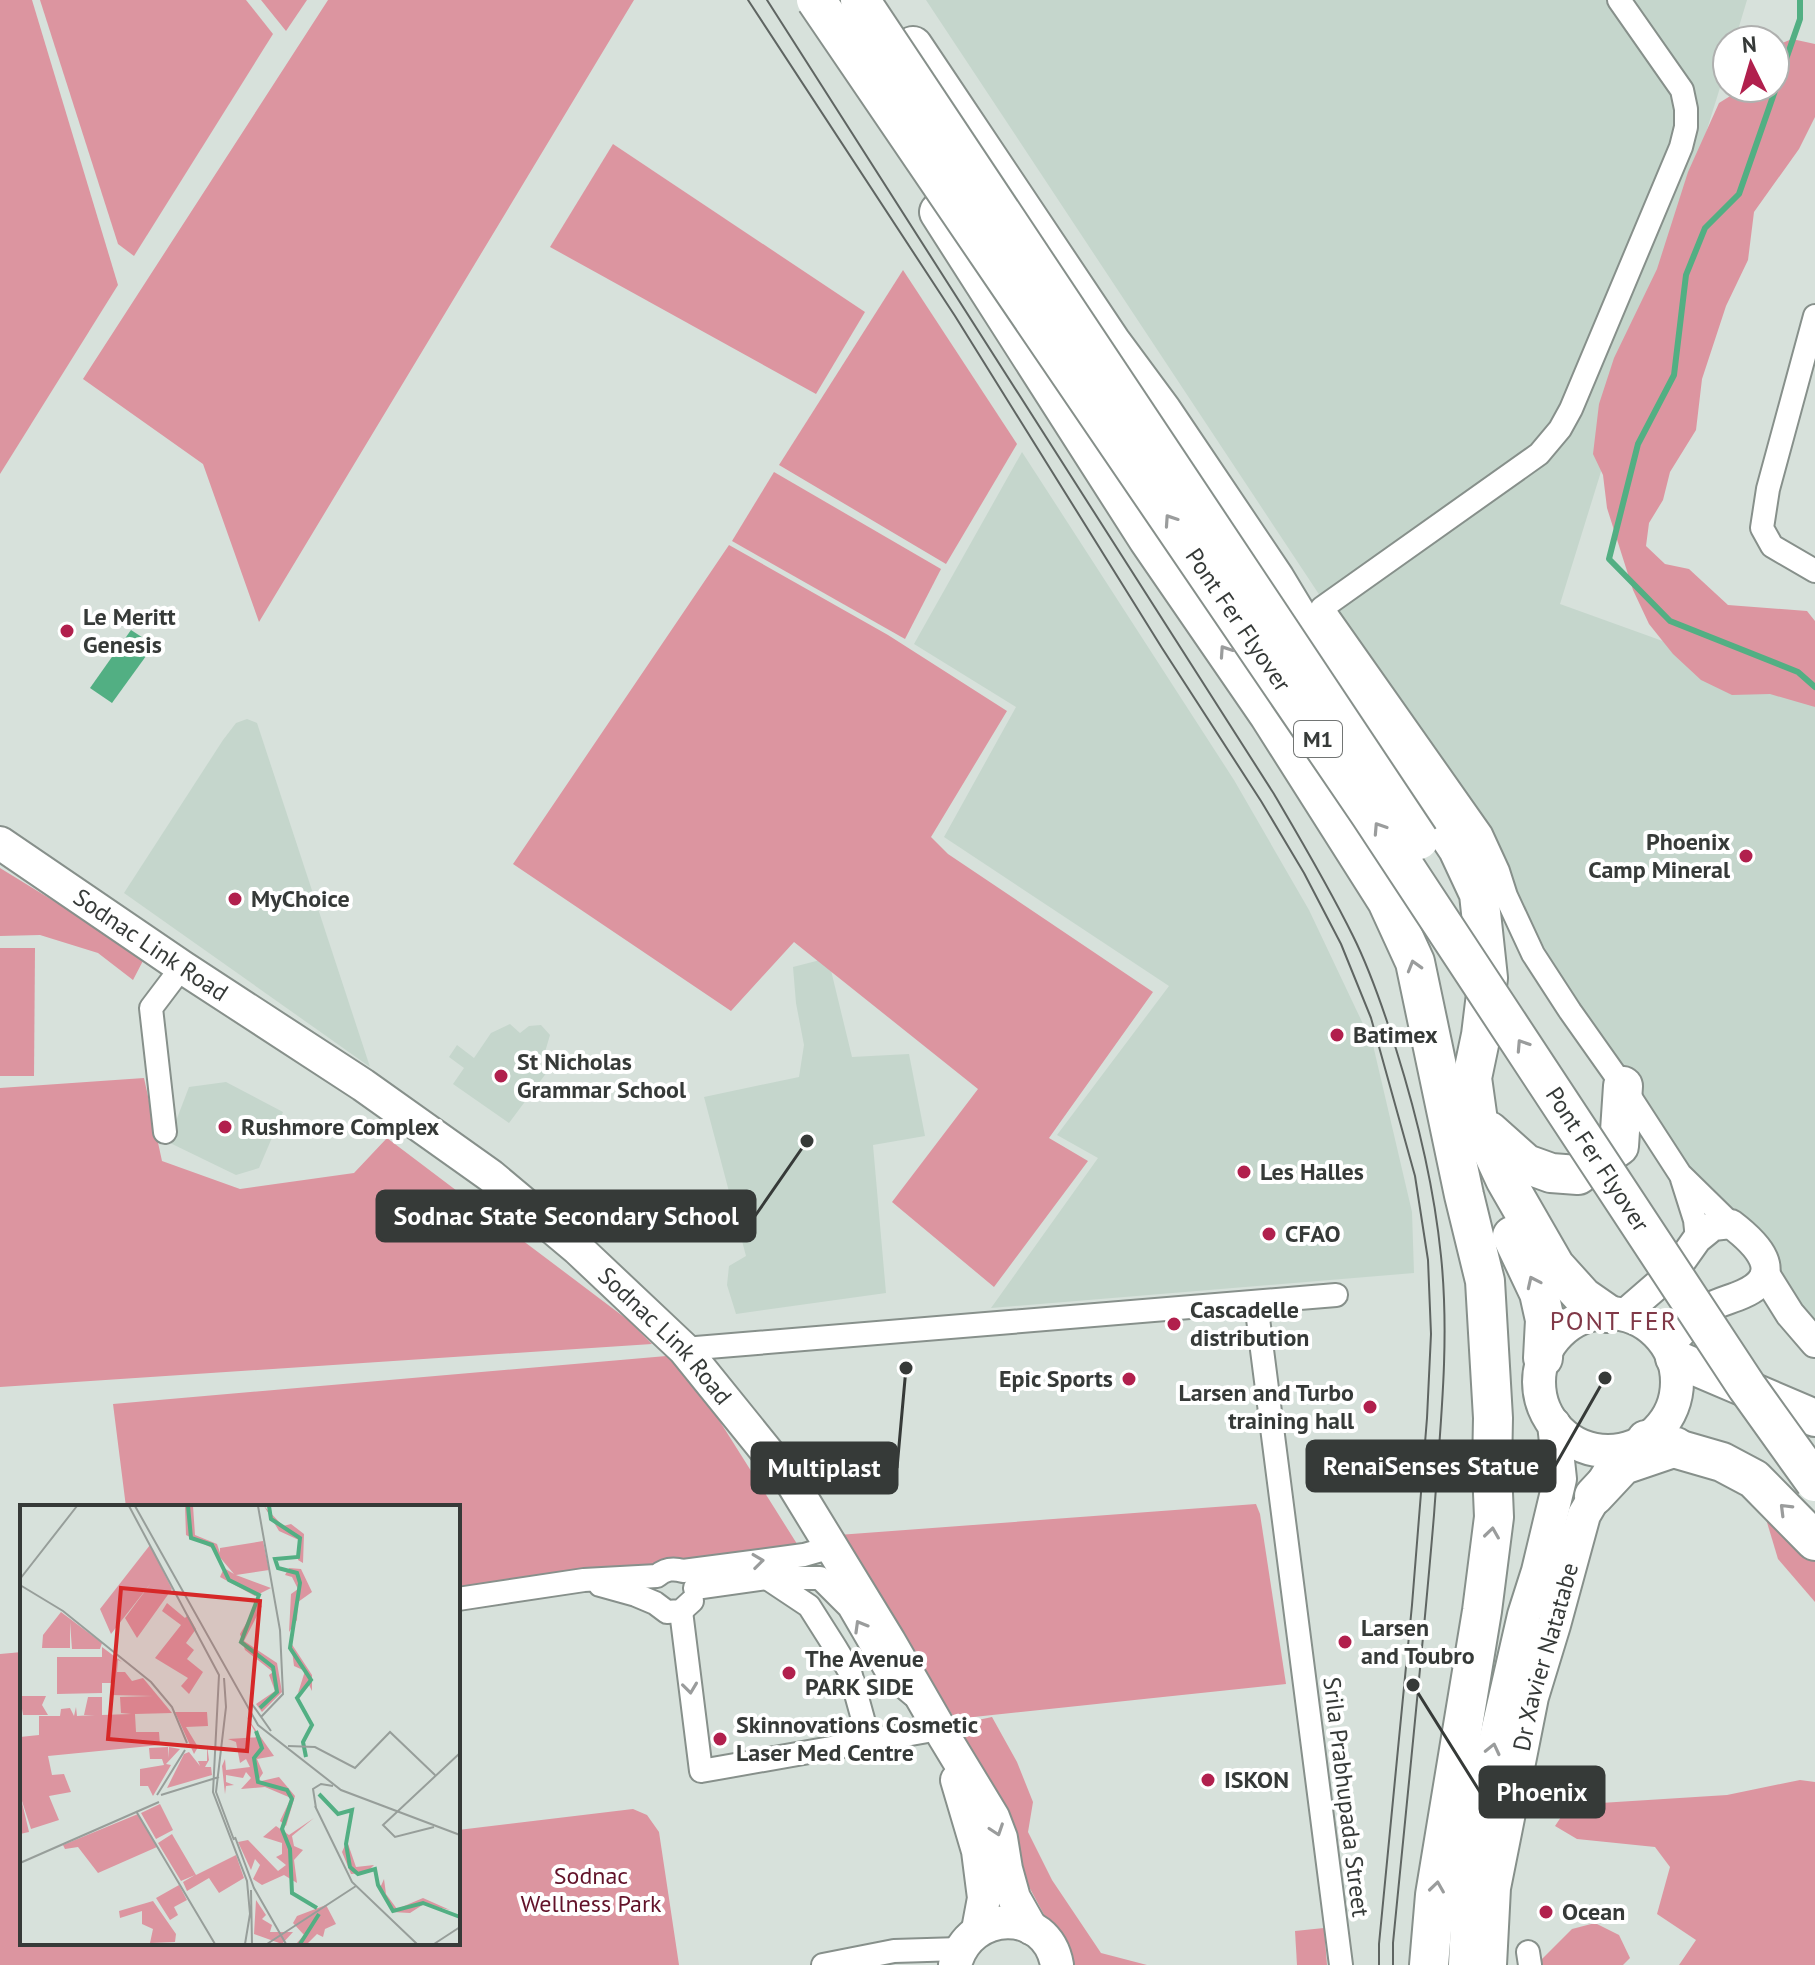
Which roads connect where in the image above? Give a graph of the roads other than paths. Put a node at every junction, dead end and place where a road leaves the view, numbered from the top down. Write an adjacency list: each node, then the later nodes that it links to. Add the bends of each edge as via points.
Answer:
1 (798, 0): 10 (highway, one-way to 1, via 1415,962 1387,901)
2 (816, 0): 29 (highway, Pont Fer Flyover / M1, one-way to 2, bridge, via 1370,814)
3 (860, 0): 27 (highway, Pont Fer Flyover / M1, bridge)
4 (883, 0): 12 (highway, via 1458,849 1479,894 1488,978 1472,1078)
5 (1619, 0): 11 (street, via 1682,90 1686,127 1571,409 1539,454 1322,608 1481,834 1533,954)
6 (1815, 316): 7 (street, via 1762,528 1772,546)
7 (1815, 571)
8 (0, 843): 9 (main road, Sodnac Link Road)
9 (182, 967): 13 (street, via 151,1008); 22 (main road, Sodnac Link Road, via 491,1176)
10 (1432, 1041): 24 (highway, one-way to 10, via 1545,1320 1539,1293 1479,1173); 51 (highway, one-way to 10, via 1435,1895 1494,1517 1485,1281)
11 (1623, 1086): 12 (highway, via 1619,1146 1578,1175 1526,1164); 14 (street)
12 (1478, 1121): 20 (highway, via 1555,1266 1583,1297)
13 (165, 1132)
14 (1680, 1174): 15 (street); 16 (street)
15 (1731, 1224): 16 (street, via 1713,1226); 17 (street, via 1760,1250 1765,1262)
16 (1697, 1239): 20 (street, via 1668,1276)
17 (1756, 1283): 21 (street); 23 (street, via 1707,1308)
18 (1336, 1295): 19 (street)
19 (1256, 1303): 22 (street); 50 (street, Srila Prabhupada Street)
20 (1615, 1313): 23 (main road, via 1645,1323); 24 (main road, via 1580,1318 1561,1330)
21 (1815, 1343)
22 (684, 1349): 32 (main road, Sodnac Link Road, via 793,1484)
23 (1671, 1353): 25 (main road); 28 (main road, via 1678,1381 1674,1404)
24 (1543, 1358): 26 (main road, via 1539,1392)
25 (1815, 1418)
26 (1554, 1424): 28 (main road, via 1579,1445 1601,1451); 46 (main road, one-way to 26, via 1468,1901 1483,1794 1560,1479)
27 (1815, 1441)
28 (1649, 1445): 30 (main road, Dr Xavier Natatabe); 30 (highway); 31 (highway, one-way to 28, via 1754,1479 1722,1462)
29 (1815, 1482)
30 (1594, 1496): 46 (main road, Dr Xavier Natatabe, via 1532,1697)
31 (1815, 1541)
32 (832, 1547): 35 (street); 37 (street, one-way to 32); 41 (main road, Sodnac Link Road)
33 (657, 1576): 36 (street); 37 (street, via 669,1569); 39 (street, via 651,1589)
34 (767, 1578): 35 (street); 37 (street); 42 (street, via 809,1606 835,1647 850,1672)
35 (806, 1578): 41 (street, one-way to 35, via 888,1674 849,1607 820,1578)
36 (584, 1580): 38 (street); 39 (street)
37 (689, 1580): 40 (street, via 692,1602)
38 (460, 1599)
39 (655, 1603): 40 (street, via 667,1612)
40 (681, 1611): 42 (street, one-way to 42, via 701,1771)
41 (937, 1724): 42 (street); 43 (main road, Sodnac Link Road, one-way to 43, via 993,1817 1014,1898); 44 (main road, Sodnac Link Road, via 978,1851 984,1898)
42 (869, 1741)
43 (1031, 1928): 44 (main road, via 991,1924); 49 (main road, Sodnac Link Road, via 1051,1946)
44 (964, 1948): 45 (street)
45 (872, 1955): 47 (street); 48 (street)
46 (1484, 1961)
47 (823, 1965)
48 (914, 1965)
49 (1057, 1965)
50 (1341, 1965)
51 (1429, 1965)

